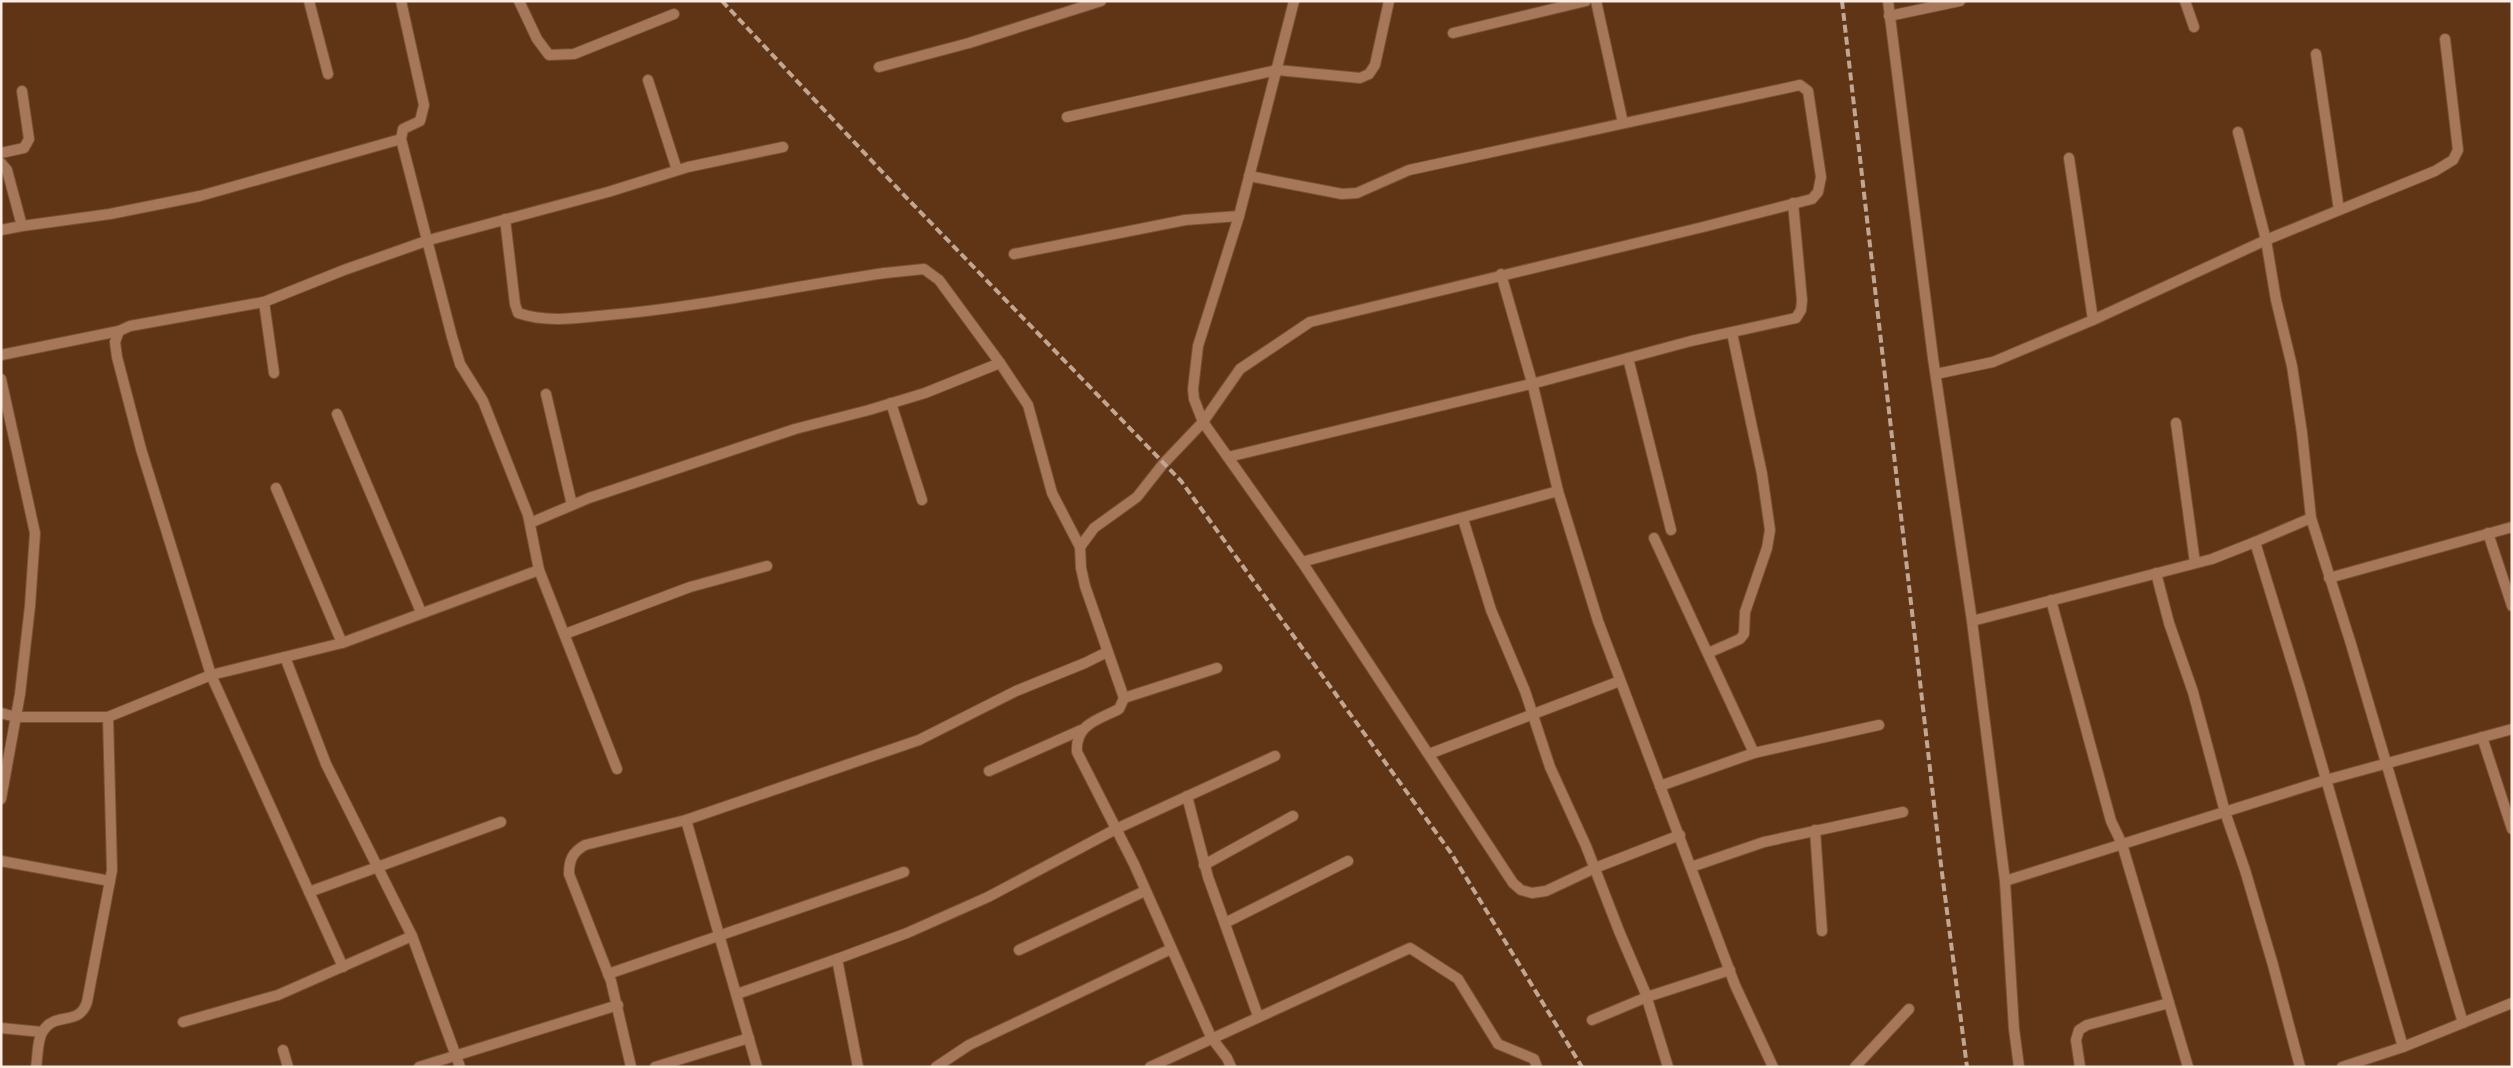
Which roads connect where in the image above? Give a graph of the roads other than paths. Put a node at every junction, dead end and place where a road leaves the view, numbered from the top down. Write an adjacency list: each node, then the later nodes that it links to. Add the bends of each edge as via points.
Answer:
1 (309, 1): 20 (street)
2 (401, 1): 26 (street, via 424,105 420,121 403,128)
3 (519, 1): 12 (street, via 537,39 549,55 574,54)
4 (1100, 1): 18 (street, via 969,43)
5 (1294, 1): 19 (street)
6 (1389, 1): 19 (street, via 1375,65 1370,74 1360,78)
7 (1586, 1): 15 (street)
8 (1596, 1): 24 (street)
9 (1888, 1): 13 (street)
10 (1960, 1): 13 (street)
11 (2185, 1): 14 (street)
12 (674, 14)
13 (1889, 16): 51 (street)
14 (2194, 26)
15 (1453, 33)
16 (2445, 39): 34 (street, via 2457,132 2458,150 2453,160 2435,171)
17 (2316, 54): 34 (street)
18 (879, 66)
19 (1277, 70): 23 (street); 32 (street)
20 (328, 74)
21 (648, 80): 31 (street)
22 (22, 91): 28 (street, via 30,139 24,148)
23 (1067, 117)
24 (1624, 123): 32 (street, via 1408,170 1357,193 1342,194); 33 (street, via 1800,85 1806,88 1821,177 1818,192 1812,198)
25 (2238, 132): 40 (street)
26 (401, 139): 37 (street, via 200,196 110,214); 39 (street)
27 (783, 147): 31 (street)
28 (1, 154)
29 (2069, 158): 44 (street)
30 (1, 163): 37 (street, via 7,170)
31 (676, 170): 36 (street)
32 (1249, 176): 35 (street)
33 (1792, 203): 42 (street); 46 (street, via 1801,310 1796,318)
34 (2339, 210): 40 (street)
35 (1239, 216): 41 (street, via 1185,220); 57 (street, via 1194,365 1194,400)
36 (505, 219): 39 (street); 49 (street, via 515,304 518,313 534,319 663,311 803,285 924,268 939,280)
37 (22, 226): 38 (street)
38 (1, 230)
39 (429, 240): 43 (street); 66 (street, via 460,364 483,401)
40 (2266, 240): 44 (street); 64 (street, via 2292,366)
41 (1014, 254)
42 (1501, 274): 53 (street); 57 (street, via 1310,322 1240,369)
43 (264, 302): 45 (street); 50 (street)
44 (2093, 320): 51 (street, via 1993,362)
45 (120, 330): 47 (street); 89 (street, via 115,342 117,357 141,449)
46 (1732, 333): 48 (street); 86 (street, via 1762,474 1770,530 1745,612 1744,634 1740,639)
47 (1, 354)
48 (1628, 358): 53 (street); 68 (street)
49 (1000, 363): 55 (street); 72 (street, via 1028,405 1052,493)
50 (274, 373)
51 (1936, 374): 82 (street)
52 (1, 379): 94 (street, via 35,533 30,606)
53 (1533, 384): 59 (street); 61 (street)
54 (546, 394): 63 (street)
55 (890, 403): 62 (street); 63 (street, via 795,429)
56 (337, 414): 81 (street)
57 (1203, 422): 59 (street); 72 (street, via 1137,497 1094,528)
58 (2176, 423): 74 (street)
59 (1228, 457): 73 (street)
60 (276, 488): 84 (street)
61 (1558, 491): 65 (street); 90 (street)
62 (922, 500)
63 (572, 505): 66 (street)
64 (2311, 518): 71 (street); 78 (street)
65 (1464, 519): 73 (street); 93 (street, via 1491,610)
66 (530, 524): 76 (street)
67 (2512, 527): 69 (street)
68 (1671, 530)
69 (2488, 532): 78 (street); 80 (street)
70 (1654, 538): 86 (street)
71 (2255, 542): 74 (street); 106 (street)
72 (1080, 548): 85 (street, via 1085,586)
73 (1302, 562): 101 (street)
74 (2196, 563): 77 (street)
75 (767, 566): 83 (street, via 690,587)
76 (539, 570): 81 (street); 83 (street)
77 (2156, 573): 79 (street); 111 (street, via 2193,692)
78 (2329, 578): 103 (street)
79 (2051, 600): 82 (street); 119 (street, via 2111,821)
80 (2512, 606)
81 (421, 612): 84 (street)
82 (1972, 621): 128 (street)
83 (564, 634): 104 (street)
84 (342, 642): 87 (street)
85 (1107, 652): 91 (street); 113 (street, via 1016,691 919,740)
86 (1708, 653): 100 (street)
87 (285, 657): 89 (street); 122 (street, via 326,764)
88 (1217, 668): 91 (street)
89 (211, 675): 95 (street); 130 (street)
90 (1620, 681): 93 (street); 107 (street)
91 (1124, 698): 98 (street, via 1120,709)
92 (1, 714): 94 (street)
93 (1532, 714): 101 (street); 125 (street, via 1550,766)
94 (16, 717): 95 (street); 109 (street)
95 (108, 717): 127 (street)
96 (1879, 725): 100 (street)
97 (2512, 729): 99 (street)
98 (1081, 730): 105 (street); 115 (street, via 1076,741 1077,752)
99 (2482, 737): 103 (street); 116 (street)
100 (1754, 753): 107 (street)
101 (1429, 754): 125 (street, via 1513,883 1522,890 1532,893 1546,891)
102 (1275, 756): 108 (street)
103 (2385, 763): 106 (street); 150 (street)
104 (617, 769)
105 (989, 771)
106 (2326, 780): 111 (street); 155 (street)
107 (1660, 786): 118 (street)
108 (1187, 796): 115 (street); 123 (street)
109 (1, 799)
110 (1903, 812): 117 (street)
111 (2225, 812): 119 (street); 176 (street, via 2256,908)
112 (1292, 816): 123 (street)
113 (686, 820): 134 (street); 140 (street, via 585,845 575,851 569,862 569,874)
114 (501, 822): 122 (street)
115 (1116, 829): 129 (street); 137 (street, via 988,897)
116 (2512, 829)
117 (1814, 830): 124 (street, via 1764,842); 132 (street)
118 (1680, 836): 124 (street); 125 (street)
119 (2122, 844): 128 (street); 143 (street)
120 (1, 861): 127 (street)
121 (1348, 861): 131 (street)
122 (378, 865): 130 (street); 133 (street)
123 (1204, 865): 131 (street)
124 (1691, 867): 139 (street)
125 (1595, 868): 142 (street)
126 (904, 872): 134 (street)
127 (110, 881): 152 (street, via 84,1011 78,1016 50,1023)
128 (2005, 881): 173 (street)
129 (1145, 891): 135 (street); 136 (street)
130 (309, 892): 138 (street)
131 (1225, 923): 147 (street)
132 (1822, 931)
133 (412, 936): 138 (street); 157 (street)
134 (721, 936): 140 (street); 141 (street)
135 (1171, 949): 154 (street); 166 (street, via 969,1045)
136 (1019, 950)
137 (837, 960): 141 (street); 165 (street)
138 (343, 968): 149 (street, via 278,995)
139 (1730, 970): 142 (street); 171 (street)
140 (608, 974): 145 (street)
141 (737, 994): 153 (street)
142 (1647, 997): 148 (street); 170 (street)
143 (2169, 1003): 174 (street, via 2079,1030 2076,1040); 175 (street)
144 (2512, 1003): 150 (street)
145 (618, 1005): 157 (street); 162 (street)
146 (1908, 1009): 172 (street)
147 (1258, 1016): 154 (street); 169 (street, via 1410,948 1458,979 1498,1044 1534,1059)
148 (1592, 1020)
149 (183, 1022)
150 (2463, 1023): 155 (street)
151 (1, 1028): 152 (street)
152 (42, 1032): 158 (street)
153 (749, 1038): 163 (street); 164 (street)
154 (1211, 1038): 167 (street); 168 (street)
155 (2403, 1047): 177 (street)
156 (283, 1050): 159 (street)
157 (455, 1055): 160 (street); 161 (street)
158 (36, 1067)
159 (288, 1067)
160 (419, 1067)
161 (460, 1067)
162 (631, 1067)
163 (655, 1067)
164 (757, 1067)
165 (858, 1067)
166 (936, 1067)
167 (1150, 1067)
168 (1231, 1067)
169 (1537, 1067)
170 (1668, 1067)
171 (1773, 1067)
172 (1855, 1067)
173 (2019, 1067)
174 (2080, 1067)
175 (2188, 1067)
176 (2300, 1067)
177 (2342, 1067)

